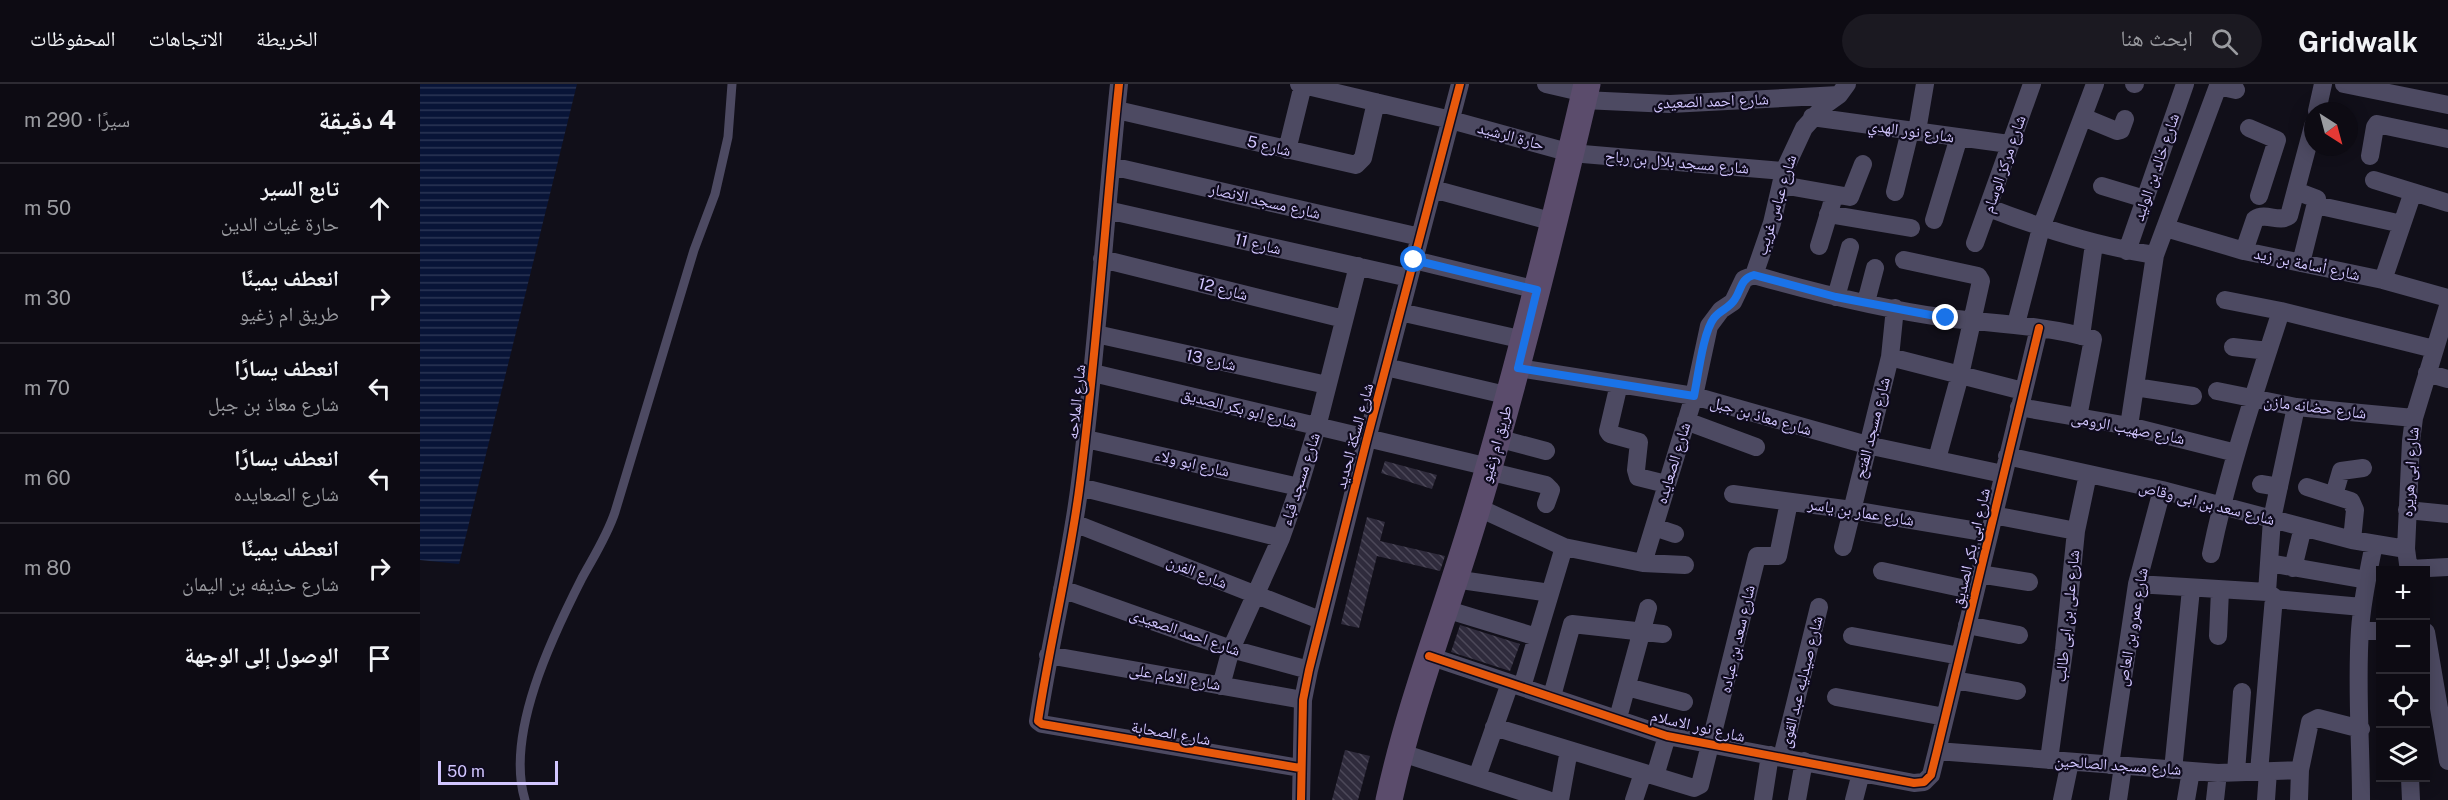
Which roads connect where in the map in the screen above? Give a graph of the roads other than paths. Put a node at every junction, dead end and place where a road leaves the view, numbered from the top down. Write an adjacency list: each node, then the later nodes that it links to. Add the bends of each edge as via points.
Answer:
1 (732, 84): 237 (lane, via 728,137 715,194 694,250 615,512 557,631 525,723 519,757)
2 (1119, 84): 20 (street, شارع الملاحه)
3 (1301, 84): 17 (street, حارة الرشيد); 33 (street)
4 (1460, 84): 24 (street, شارع السكة الحديد)
5 (1546, 84): 15 (street, شارع احمد الصعيدى)
6 (1925, 84): 27 (street)
7 (2095, 84): 22 (street)
8 (2185, 84): 48 (street, شارع خالد بن الوليد)
9 (2324, 84): 18 (street)
10 (2344, 84): 12 (street)
11 (2026, 85): 31 (street, شارع مركز الوسام)
12 (2364, 86): 16 (street)
13 (1843, 90): 15 (street, شارع احمد الصعيدى, via 1670,104); 21 (street, شارع عباس غريب)
14 (2236, 90): 59 (street, via 2218,86)
15 (1585, 93): 34 (main road, طريق ام زغيو)
16 (2397, 96): 19 (street); 25 (street)
17 (1376, 102): 24 (street, حارة الرشيد); 33 (street, شارع 5, via 1360,163)
18 (2319, 102)
19 (2448, 105)
20 (1117, 110): 33 (street, شارع 5); 38 (street, شارع الملاحه)
21 (1812, 117): 27 (street, شارع نور الهدي); 39 (street, شارع عباس غريب)
22 (2083, 117): 23 (street, via 2117,131); 58 (street)
23 (2125, 118)
24 (1451, 120): 34 (street, حارة الرشيد); 42 (street, شارع السكة الحديد)
25 (2389, 125): 29 (street); 36 (street, via 2376,125)
26 (2249, 128): 30 (street)
27 (1913, 131): 28 (street, شارع نور الهدي); 44 (street)
28 (1959, 137): 31 (street, شارع نور الهدي); 54 (street)
29 (2448, 139)
30 (2277, 141): 32 (street); 47 (street)
31 (2009, 144): 51 (street, شارع مركز الوسام)
32 (2304, 149)
33 (1287, 150)
34 (1571, 153): 39 (street, شارع مسجد بلال بن رباح); 55 (main road, طريق ام زغيو)
35 (2305, 156): 43 (street)
36 (2370, 156)
37 (1863, 164): 46 (street, via 1852,196)
38 (1111, 166): 52 (street, شارع الملاحه); 60 (street, شارع مسجد الانصار)
39 (1783, 178): 46 (street, شارع مسجد بلال بن رباح); 74 (street, شارع عباس غريب)
40 (2374, 180): 45 (street)
41 (2102, 186): 48 (street)
42 (1433, 189): 55 (street); 60 (street, شارع السكة الحديد)
43 (2296, 191): 50 (street, via 2317,198); 66 (street, via 2287,218 2255,219)
44 (1895, 192)
45 (2413, 192): 49 (street); 56 (street)
46 (1834, 195): 53 (street)
47 (2259, 196)
48 (2145, 199): 65 (street, شارع خالد بن الوليد)
49 (2448, 203)
50 (2316, 205): 56 (street); 70 (street)
51 (1989, 208): 58 (street); 61 (street, شارع مركز الوسام)
52 (1107, 210): 68 (street, شارع الملاحه); 71 (street, شارع 11)
53 (1828, 214): 57 (street); 63 (street)
54 (1935, 220)
55 (1554, 222): 76 (main road, طريق ام زغيو)
56 (2403, 224): 75 (street)
57 (1911, 228)
58 (2041, 228): 62 (street); 87 (street)
59 (2166, 228): 66 (street, شارع أسامة بن زيد); 67 (street)
60 (1420, 237): 73 (street, شارع السكة الحديد)
61 (1975, 243)
62 (2094, 244): 65 (street); 90 (street)
63 (1819, 246)
64 (1850, 247): 77 (street)
65 (2127, 251): 67 (street)
66 (2244, 251): 70 (street, شارع أسامة بن زيد)
67 (2155, 255): 104 (street)
68 (1102, 259): 85 (street, شارع 12); 89 (street, شارع الملاحه)
69 (1904, 260): 86 (street, via 1980,278)
70 (2301, 263): 75 (street, شارع أسامة بن زيد)
71 (1358, 266): 73 (street, شارع 11); 85 (street, شارع مسجد قباء)
72 (1875, 268): 80 (street)
73 (1412, 269): 76 (street, شارع 11); 84 (street, شارع السكة الحديد)
74 (1754, 275): 77 (street); 107 (street, شارع الصعايده, via 1744,279 1733,302 1709,326)
75 (2383, 280): 78 (street, شارع أسامة بن زيد)
76 (1537, 290): 91 (main road, طريق ام زغيو)
77 (1836, 297): 80 (street)
78 (2448, 298)
79 (2225, 300): 83 (street)
80 (1866, 302): 82 (street)
81 (2448, 306): 93 (street, شارع ابى هريره)
82 (1895, 308): 86 (street); 95 (street, شارع مسجد الفتح)
83 (2281, 311): 93 (street); 94 (street)
84 (1400, 312): 91 (street); 96 (street, شارع السكة الحديد)
85 (1344, 319): 103 (street, شارع مسجد قباء)
86 (1972, 319): 87 (street); 100 (street)
87 (2016, 324): 88 (street)
88 (2038, 328): 90 (street); 109 (street, شارع ابى بكر الصديق)
89 (1096, 334): 98 (street, شارع الملاحه); 103 (street, شارع 13)
90 (2086, 337): 112 (street, via 2094,342)
91 (1524, 340): 97 (main road, طريق ام زغيو)
92 (2233, 346): 94 (street)
93 (2434, 349): 99 (street, شارع ابى هريره)
94 (2268, 351): 110 (street)
95 (1890, 357): 100 (street); 120 (street, شارع مسجد الفتح)
96 (1386, 367): 106 (street); 119 (street, شارع السكة الحديد)
97 (1518, 368): 102 (street, شارع معاذ بن جبل); 106 (main road, طريق ام زغيو)
98 (1093, 373): 116 (street, شارع ابو بكر الصديق); 118 (street, شارع الملاحه)
99 (2427, 373): 101 (street); 113 (street, شارع ابى هريره)
100 (1960, 375): 109 (street); 125 (street)
101 (2448, 379)
102 (1619, 384): 107 (street, شارع معاذ بن جبل); 130 (street, via 1608,431 1639,442 1638,477)
103 (1327, 385): 116 (street, شارع مسجد قباء)
104 (2135, 387): 108 (street); 115 (street)
105 (2217, 392): 110 (street, شارع حضانه مازن)
106 (1510, 396): 117 (main road, طريق ام زغيو)
107 (1694, 396): 114 (street, شارع الصعايده); 120 (street, شارع معاذ بن جبل)
108 (2193, 396)
109 (2021, 399): 112 (street, شارع صهيب الرومى); 124 (street, شارع ابى بكر الصديق)
110 (2253, 399): 111 (street, شارع حضانه مازن); 123 (street)
111 (2296, 407): 113 (street, شارع حضانه مازن); 134 (street)
112 (2078, 417): 115 (street, شارع صهيب الرومى)
113 (2414, 418): 144 (street, شارع ابى هريره)
114 (1686, 421): 121 (street); 130 (street, شارع الصعايده)
115 (2129, 426): 123 (street, شارع صهيب الرومى)
116 (1317, 427): 119 (street, شارع ابو بكر الصديق); 133 (street, شارع مسجد قباء)
117 (1497, 438): 122 (street); 127 (main road, طريق ام زغيو)
118 (1086, 439): 132 (street, شارع الملاحه); 133 (street, شارع ابو ولاء)
119 (1367, 439): 127 (street, شارع ابو بكر الصديق); 184 (street, شارع السكة الحديد)
120 (1867, 445): 125 (street, شارع معاذ بن جبل); 143 (street, شارع مسجد الفتح)
121 (1756, 447)
122 (1546, 451)
123 (2236, 453): 141 (street)
124 (2007, 456): 128 (street, شارع ابى بكر الصديق); 129 (street, شارع سعد بن ابى وقاص)
125 (1937, 459): 128 (street, شارع معاذ بن جبل)
126 (2363, 468): 138 (street, via 2341,471)
127 (1489, 469): 140 (street, شارع ابو بكر الصديق, via 1546,485 1551,490); 142 (main road, طريق ام زغيو)
128 (2003, 474): 146 (street, شارع ابى بكر الصديق)
129 (2088, 474): 136 (street, شارع سعد بن ابى وقاص); 151 (street, شارع على بن ابى طالب)
130 (1666, 484): 149 (street, شارع الصعايده)
131 (2261, 484): 134 (street)
132 (1080, 487): 148 (street, شارع الملاحه); 154 (street)
133 (1299, 487): 154 (street, شارع مسجد قباء)
134 (2279, 487): 147 (street)
135 (2307, 487): 138 (street)
136 (2162, 490): 141 (street, شارع سعد بن ابى وقاص); 173 (street, شارع عمرو بن العاص)
137 (1733, 494): 139 (street, شارع عمار بن ياسر)
138 (2334, 495): 155 (street, via 2354,505)
139 (1789, 502): 143 (street, شارع عمار بن ياسر); 217 (street, شارع سعد بن عباده, via 1777,557 1757,555)
140 (1546, 504)
141 (2221, 506): 147 (street, شارع سعد بن ابى وقاص); 160 (street)
142 (1478, 507): 157 (street); 169 (main road, طريق ام زغيو)
143 (1852, 510): 152 (street, شارع عمار بن ياسر); 158 (street, شارع مسجد الفتح)
144 (2407, 510): 145 (street); 159 (street, شارع ابى هريره)
145 (2448, 514)
146 (1993, 515): 151 (street); 152 (street, شارع ابى بكر الصديق)
147 (2272, 519): 150 (street, شارع سعد بن ابى وقاص); 162 (street)
148 (1074, 523): 175 (street, شارع الملاحه); 178 (street, شارع الفرن)
149 (1654, 527): 153 (street); 161 (street, شارع الصعايده)
150 (2303, 527): 155 (street, شارع سعد بن ابى وقاص); 166 (street)
151 (2076, 531): 222 (street, شارع على بن ابى طالب)
152 (1989, 533): 171 (street, شارع ابى بكر الصديق)
153 (1676, 534)
154 (1281, 538): 178 (street, شارع مسجد قباء)
155 (2352, 540): 156 (street, شارع سعد بن ابى وقاص)
156 (2374, 544): 159 (street, شارع سعد بن ابى وقاص); 170 (street)
157 (1564, 547): 161 (street); 177 (street)
158 (1844, 547)
159 (2406, 549): 164 (street, شارع ابى هريره)
160 (2211, 554)
161 (1643, 563): 163 (street)
162 (2269, 563): 166 (street); 179 (street)
163 (1685, 566)
164 (2408, 566)
165 (2448, 567): 167 (street)
166 (2293, 568): 170 (street)
167 (2430, 568)
168 (1882, 571): 171 (street)
169 (1454, 579): 177 (street); 183 (main road, طريق ام زغيو)
170 (2367, 580): 181 (street)
171 (1977, 582): 172 (street); 185 (street, شارع ابى بكر الصديق)
172 (2029, 582)
173 (2137, 584): 174 (street); 226 (street, شارع عمرو بن العاص)
174 (2191, 588): 176 (street); 228 (street)
175 (1062, 589): 195 (street, شارع احمد الصعيدى); 196 (street, شارع الملاحه)
176 (2220, 590): 179 (street); 192 (street)
177 (1550, 593): 193 (street)
178 (1255, 594): 184 (street, شارع الفرن); 195 (street, شارع مسجد قباء)
179 (2271, 596): 181 (street); 231 (street)
180 (1819, 607): 221 (street, شارع صيدليه عبد القوى)
181 (2362, 607): 187 (street)
182 (1648, 608): 186 (street)
183 (1445, 609): 193 (street); 197 (main road, طريق ام زغيو)
184 (1320, 620): 199 (street, شارع السكة الحديد)
185 (1967, 625): 190 (street); 198 (street, شارع ابى بكر الصديق)
186 (1642, 631): 189 (street); 203 (street); 206 (street, via 1576,623 1571,626)
187 (2360, 631): 188 (street); 215 (street)
188 (2376, 631)
189 (1663, 634)
190 (2019, 634)
191 (1852, 636): 198 (street)
192 (2218, 636)
193 (1537, 637): 201 (street)
194 (2430, 648): 209 (street)
195 (1231, 649): 199 (street, شارع احمد الصعيدى); 202 (street, شارع مسجد قباء)
196 (1048, 655): 202 (street, شارع الامام على); 213 (street, شارع الملاحه)
197 (1429, 656): 201 (street, شارع نور الاسلام); 220 (main road, طريق ام زغيو)
198 (1960, 656): 200 (street, شارع ابى بكر الصديق)
199 (1309, 670): 208 (street, شارع السكة الحديد)
200 (1954, 680): 204 (street); 211 (street, شارع ابى بكر الصديق)
201 (1516, 685): 206 (street, شارع نور الاسلام); 214 (street)
202 (1221, 686): 208 (street, شارع الامام على)
203 (1627, 687): 210 (street); 212 (street)
204 (2017, 691)
205 (2242, 692): 232 (street)
206 (1552, 696): 212 (street, شارع نور الاسلام)
207 (1836, 698): 211 (street)
208 (1303, 700): 227 (street, شارع السكة الحديد)
209 (2443, 700): 223 (street)
210 (1684, 702)
211 (1945, 717): 219 (street, شارع ابى بكر الصديق)
212 (1618, 718): 216 (street, شارع نور الاسلام)
213 (1038, 721): 227 (street, شارع الصحابة)
214 (1494, 727): 218 (street); 234 (street)
215 (2361, 729): 229 (street, via 2314,719); 252 (street)
216 (1667, 736): 217 (street, شارع نور الاسلام); 233 (street)
217 (1712, 744): 221 (street, شارع نور الاسلام); 233 (street, via 1702,782 1697,787)
218 (1569, 750): 233 (street); 241 (street)
219 (1937, 751): 222 (street, شارع مسجد الصالحين); 236 (street, شارع ابى بكر الصديق)
220 (1399, 752): 234 (street); 239 (main road, طريق ام زغيو)
221 (1776, 756): 224 (street, شارع نور الاسلام); 243 (street, شارع صيدليه عبد القوى)
222 (2049, 760): 225 (street, شارع مسجد الصالحين)
223 (2448, 760)
224 (1804, 761): 230 (street, شارع نور الاسلام); 244 (street)
225 (2070, 762): 226 (street, شارع مسجد الصالحين); 246 (street)
226 (2116, 765): 228 (street, شارع مسجد الصالحين); 247 (street, شارع عمرو بن العاص)
227 (1300, 768): 238 (street, شارع السكة الحديد)
228 (2182, 770): 232 (street, شارع مسجد الصالحين); 248 (street)
229 (2300, 770): 231 (street, شارع مسجد الصالحين); 251 (street)
230 (1861, 772): 236 (street, شارع نور الاسلام); 245 (street)
231 (2264, 772): 232 (street, شارع مسجد الصالحين); 250 (street)
232 (2227, 773): 249 (street)
233 (1649, 774): 242 (street)
234 (1477, 777): 240 (street)
235 (2410, 782): 253 (street)
236 (1918, 786)
237 (525, 800)
238 (1300, 800)
239 (1389, 800)
240 (1548, 800)
241 (1560, 800)
242 (1634, 800)
243 (1763, 800)
244 (1797, 800)
245 (1854, 800)
246 (2062, 800)
247 (2118, 800)
248 (2186, 800)
249 (2215, 800)
250 (2266, 800)
251 (2299, 800)
252 (2361, 800)
253 (2411, 800)

